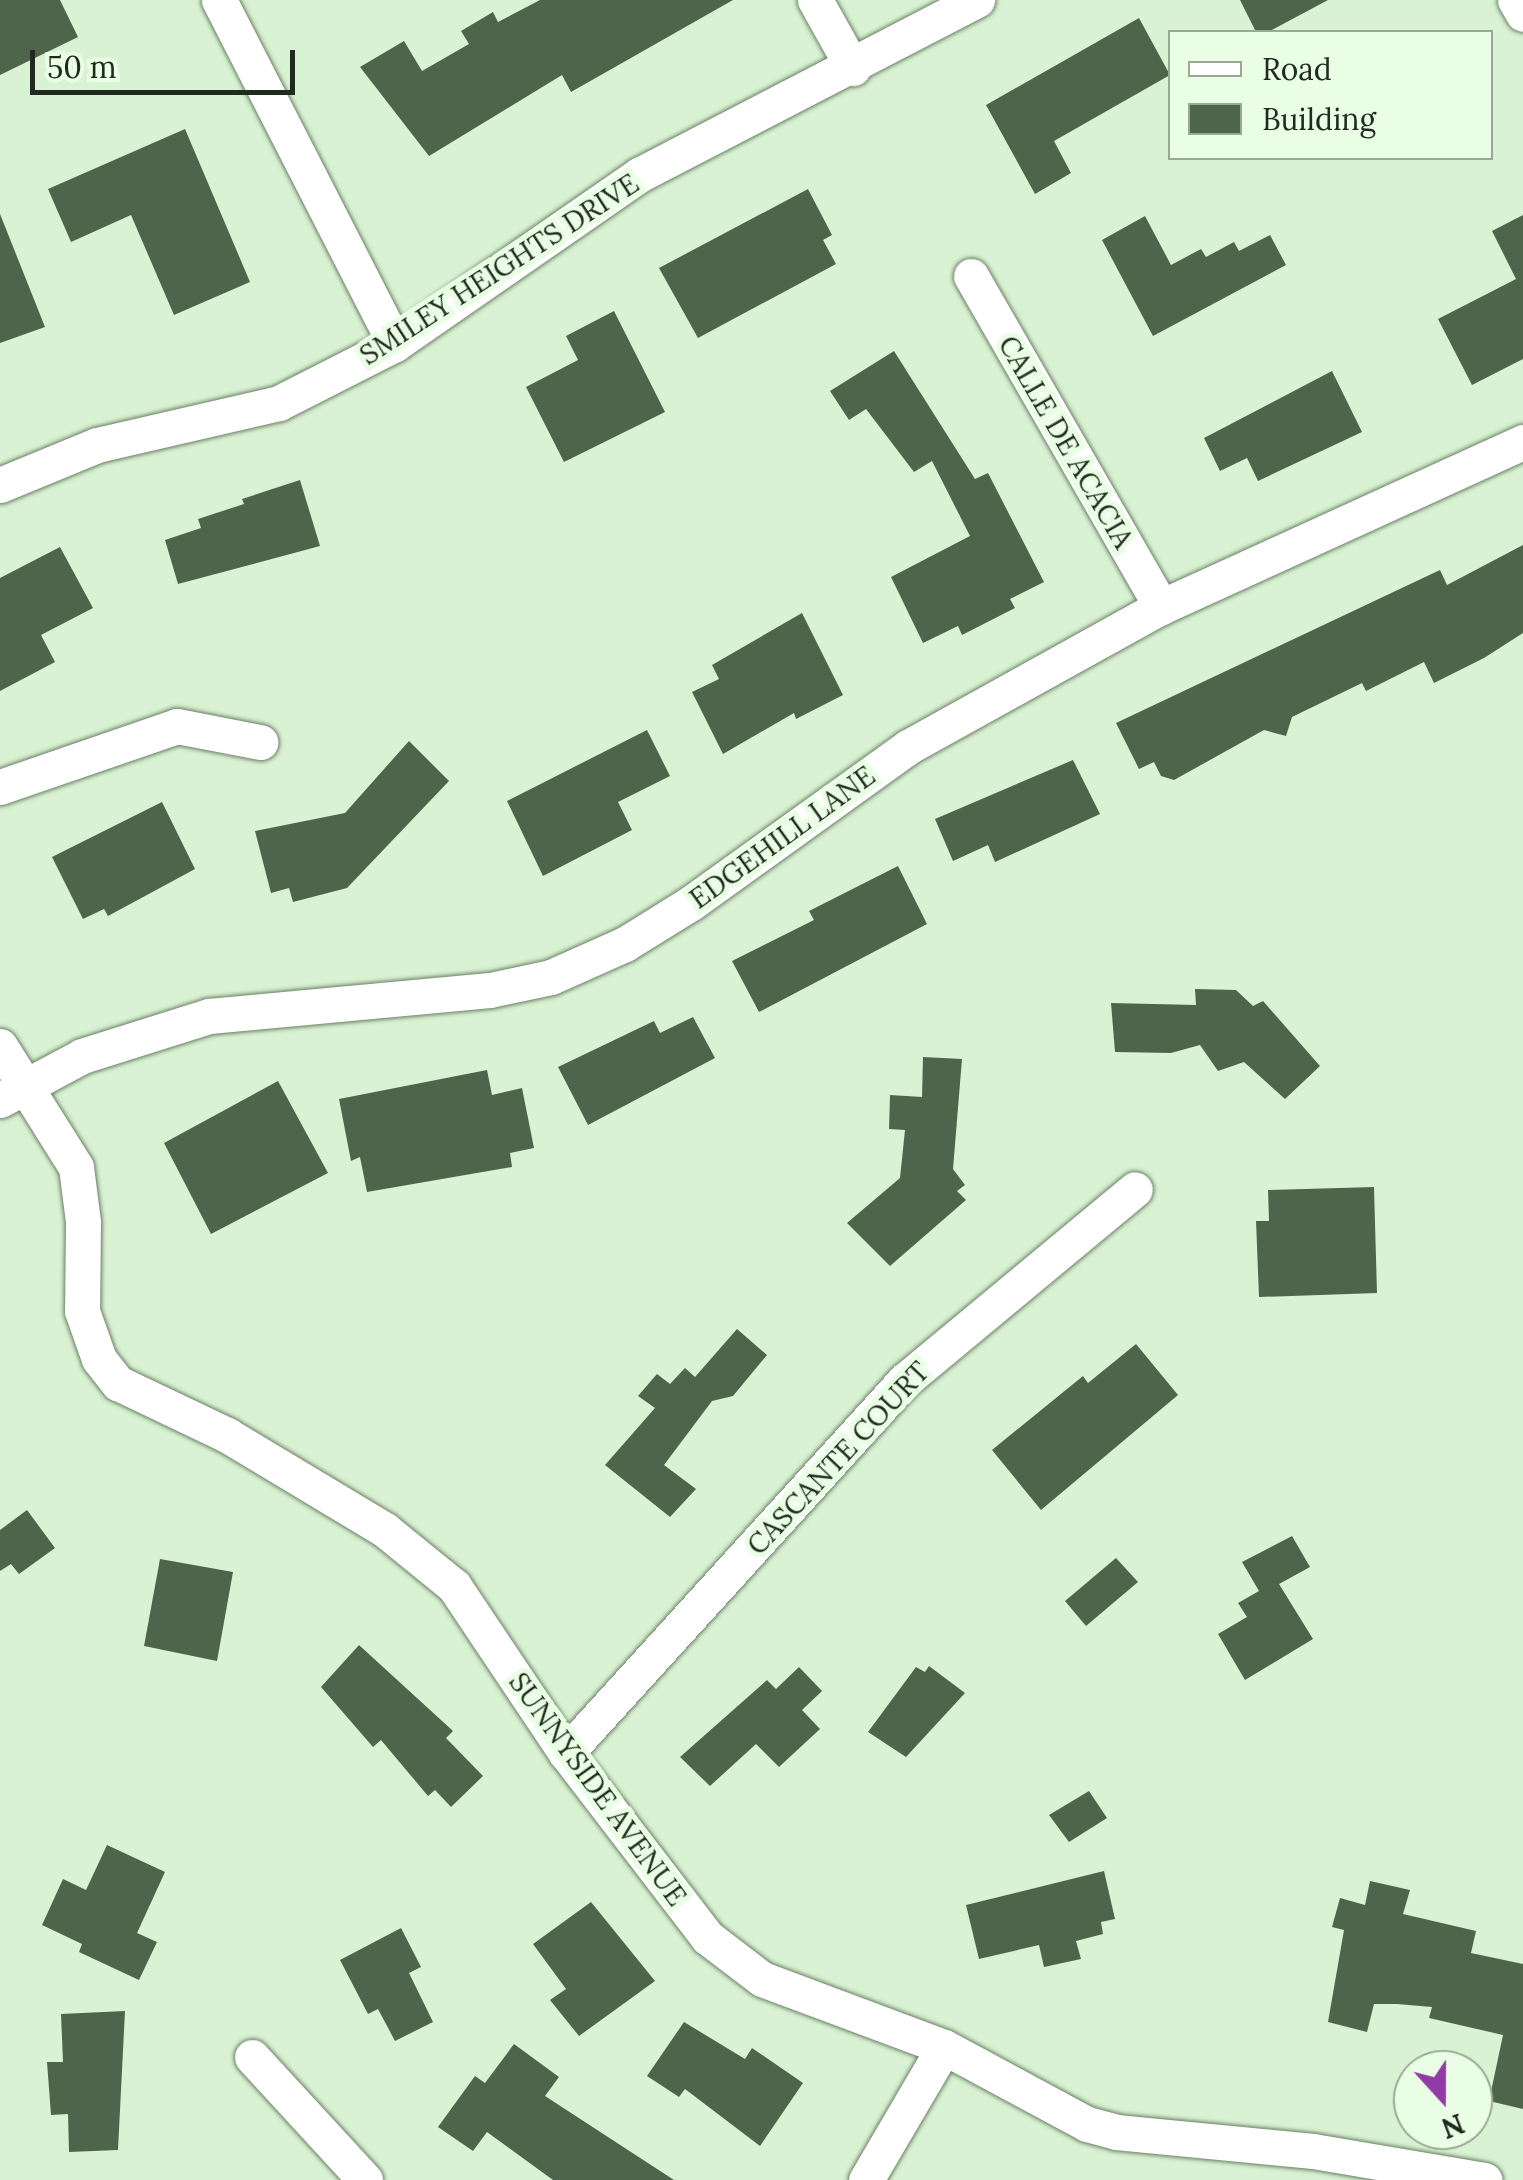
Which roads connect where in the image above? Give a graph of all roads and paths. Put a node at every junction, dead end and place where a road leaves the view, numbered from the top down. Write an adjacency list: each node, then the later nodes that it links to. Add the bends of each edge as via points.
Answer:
1 (219, 0): 8 (street)
2 (815, 0): 6 (street)
3 (978, 0): 6 (street, SMILEY HEIGHTS DRIVE)
4 (1516, 0): 5 (street)
5 (1523, 14)
6 (852, 68): 8 (street, SMILEY HEIGHTS DRIVE, via 639,174)
7 (970, 276): 11 (street, CALLE DE ACACIA)
8 (394, 344): 10 (street, SMILEY HEIGHTS DRIVE, via 278,402 97,445)
9 (1523, 442): 11 (street, EDGEHILL LANE)
10 (0, 485)
11 (1161, 607): 15 (street, EDGEHILL LANE, via 908,747 692,903 625,944 551,977 490,990 209,1016 82,1056)
12 (260, 742): 13 (street, via 177,726)
13 (0, 787)
14 (0, 1046): 15 (street, SUNNYSIDE AVENUE)
15 (13, 1095): 17 (street, SUNNYSIDE AVENUE, via 76,1168 84,1222 82,1311 99,1359 118,1383 259,1454 385,1530 454,1586)
16 (1135, 1189): 17 (street, CASCANTE COURT, via 904,1381)
17 (566, 1753): 18 (street, SUNNYSIDE AVENUE, via 720,1948 762,1979)
18 (944, 2047): 21 (street); 22 (street, SUNNYSIDE AVENUE, via 1087,2124 1116,2132 1313,2151)
19 (252, 2057): 20 (street)
20 (365, 2180)
21 (866, 2180)
22 (1486, 2180)

